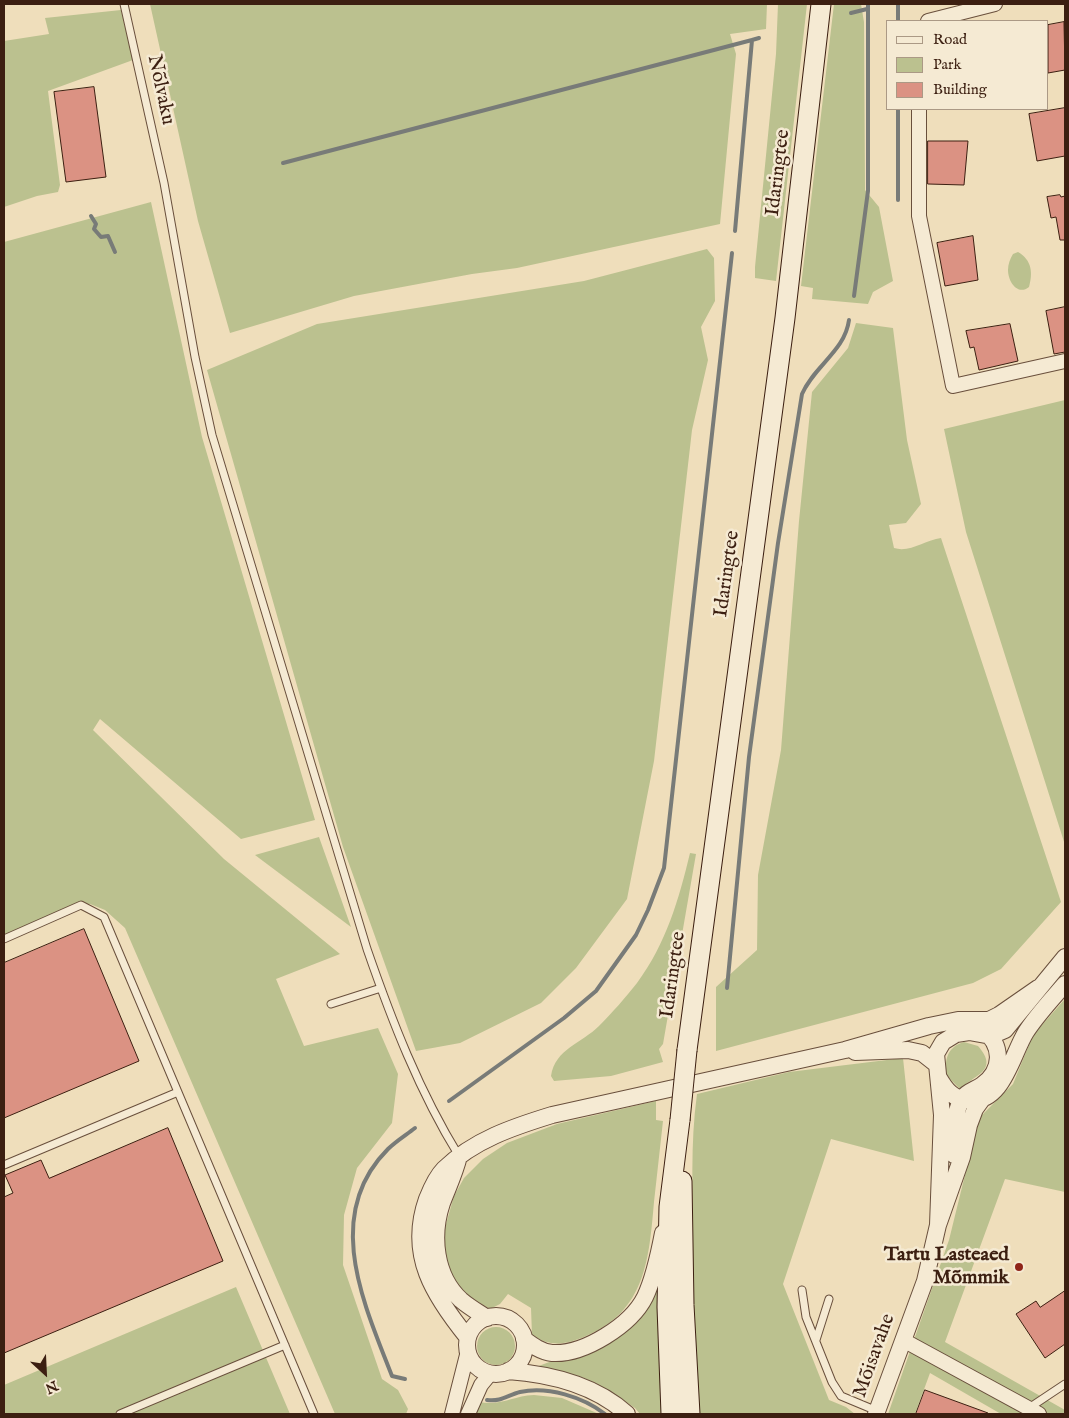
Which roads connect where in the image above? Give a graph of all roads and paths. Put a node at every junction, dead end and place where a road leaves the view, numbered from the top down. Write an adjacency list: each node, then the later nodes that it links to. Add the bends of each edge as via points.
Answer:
1 (124, 4): 10 (lane, Nõlvaku, via 164,183 212,435 326,818)
2 (820, 4): 20 (main road, Idaringtee, bridge, via 785,318)
3 (995, 4): 4 (street)
4 (932, 20)
5 (919, 110): 6 (street, via 919,216 953,386)
6 (1065, 361)
7 (4, 939): 17 (lane, via 81,905 104,917)
8 (1065, 957): 11 (street)
9 (1065, 984): 18 (street, Mõisavahe, via 1027,1031 1001,1084)
10 (381, 988): 12 (lane); 21 (lane, Nõlvaku, via 434,1115)
11 (1038, 988): 13 (street, via 999,1015 988,1020); 14 (street, via 1005,1030)
12 (330, 1004)
13 (970, 1021): 14 (street); 15 (street, via 929,1026)
14 (991, 1036): 16 (street, Mõisavahe, via 969,1032 956,1034 944,1042 936,1054); 19 (street, via 999,1060 993,1074)
15 (845, 1050): 16 (street, via 922,1053); 21 (street, via 552,1115 510,1129)
16 (937, 1070): 19 (street, via 945,1089); 25 (street, Mõisavahe, via 942,1115)
17 (178, 1092): 22 (lane); 33 (lane)
18 (983, 1098): 19 (street); 23 (street, Mõisavahe, via 974,1109)
19 (961, 1100): 23 (street, Mõisavahe, via 957,1111)
20 (680, 1120): 24 (main road, Idaringtee); 45 (main road, Idaringtee)
21 (459, 1156): 28 (street, via 437,1220 436,1255 448,1283 460,1299); 32 (street, via 442,1171 431,1190 421,1216 421,1243 432,1289)
22 (4, 1165)
23 (954, 1184): 25 (street, Mõisavahe)
24 (669, 1206): 29 (street, via 645,1297 621,1325 590,1344 552,1353 536,1348); 44 (main road, Idaringtee, via 667,1307)
25 (938, 1225): 31 (street, Mõisavahe, via 925,1281)
26 (802, 1290): 30 (lane, via 806,1317)
27 (829, 1299): 30 (lane)
28 (486, 1318): 29 (street, via 506,1318 514,1323); 32 (street, via 478,1323)
29 (524, 1339): 34 (street, via 522,1358)
30 (816, 1340): 38 (lane, via 841,1396)
31 (903, 1340): 37 (street); 38 (street, Mõisavahe)
32 (468, 1344): 35 (street, via 474,1364); 41 (street)
33 (285, 1345): 39 (lane); 40 (lane)
34 (508, 1371): 35 (street); 43 (street, via 583,1386 615,1403)
35 (490, 1374): 42 (street, via 480,1385)
36 (1065, 1384): 37 (lane)
37 (1034, 1411)
38 (877, 1413)
39 (120, 1414)
40 (314, 1414)
41 (452, 1414)
42 (468, 1414)
43 (627, 1414)
44 (671, 1414)
45 (690, 1414)

